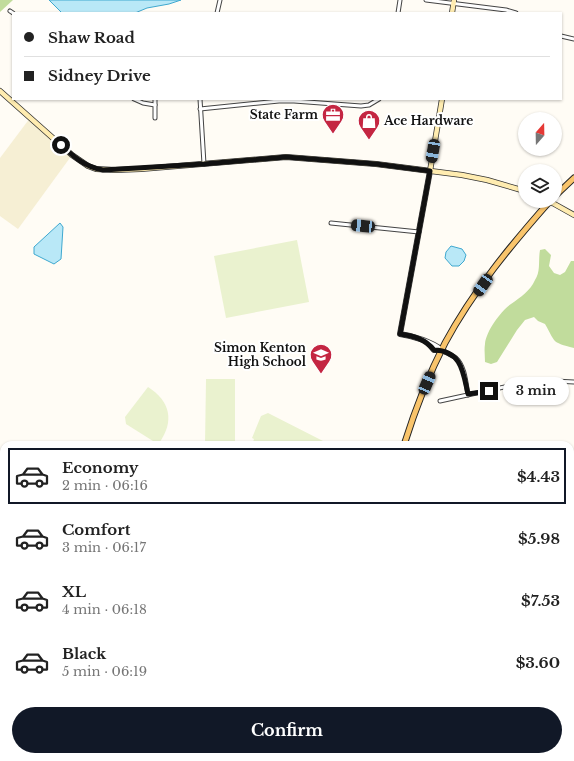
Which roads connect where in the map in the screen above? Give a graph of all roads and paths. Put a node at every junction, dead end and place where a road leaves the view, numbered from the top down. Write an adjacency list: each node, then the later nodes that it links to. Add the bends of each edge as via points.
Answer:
1 (220, 0): 5 (street)
2 (400, 0): 6 (street)
3 (426, 0): 4 (street)
4 (454, 2): 7 (main road); 8 (street)
5 (216, 12)
6 (398, 12)
7 (452, 12)
8 (510, 12)
9 (562, 36): 10 (street)
10 (574, 39)
11 (0, 92): 20 (main road, via 88,166 115,170)
12 (136, 100): 17 (street)
13 (155, 100): 17 (street)
14 (200, 100): 18 (street)
15 (377, 100): 18 (street, via 361,106 280,101)
16 (442, 100): 21 (main road)
17 (155, 105): 19 (street)
18 (200, 109): 20 (street)
19 (155, 118)
20 (204, 164): 21 (main road, via 286,157)
21 (430, 171): 23 (main road, via 487,180); 29 (street)
22 (574, 178): 24 (main road)
23 (518, 189)
24 (562, 189)
25 (544, 208): 30 (main road, via 498,263)
26 (562, 208): 27 (main road)
27 (574, 215)
28 (331, 223): 29 (street)
29 (419, 232): 30 (street, via 400,334 436,345)
30 (442, 350): 32 (street, via 460,362); 34 (main road)
31 (574, 382): 32 (street, via 536,380)
32 (468, 394): 33 (street)
33 (440, 401)
34 (405, 441)

